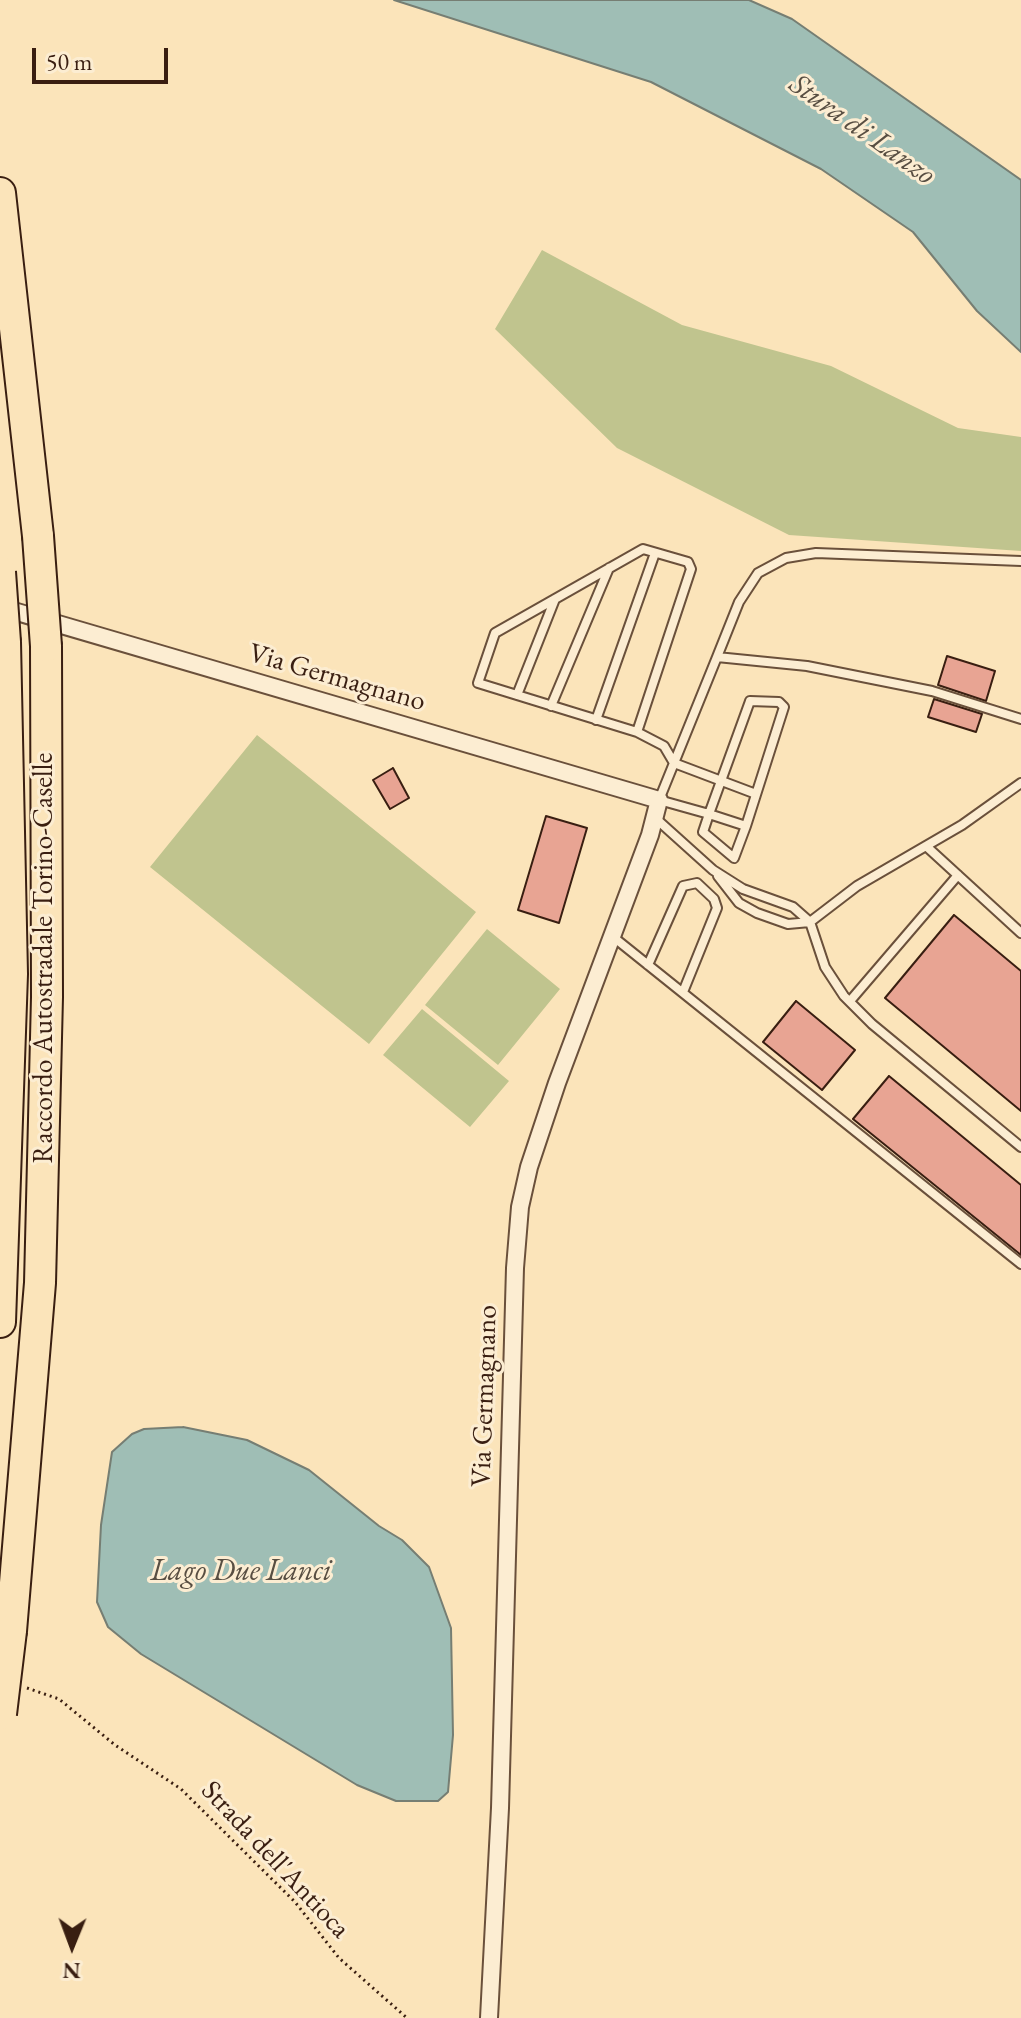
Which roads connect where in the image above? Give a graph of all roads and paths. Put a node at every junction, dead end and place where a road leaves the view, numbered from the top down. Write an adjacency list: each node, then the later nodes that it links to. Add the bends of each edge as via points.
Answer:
1 (0, 193): 34 (highway, Raccordo Autostradale Torino-Caselle, bridge, via 46,646 47,997 40,1283)
2 (655, 553): 4 (lane, via 643,549); 12 (lane); 13 (lane, via 688,562 691,569)
3 (1021, 561): 8 (lane, Via Germagnano, via 816,553 786,558 758,573 739,602)
4 (609, 568): 6 (lane); 10 (lane)
5 (0, 572): 32 (highway, Raccordo Autostradale Torino-Caselle, bridge, via 12,974)
6 (555, 599): 9 (lane); 9 (lane, via 495,633 478,683)
7 (0, 607): 18 (street, Via Germagnano)
8 (717, 657): 11 (lane, via 807,666 932,691); 14 (lane, Via Germagnano)
9 (517, 695): 10 (lane)
10 (551, 706): 12 (lane)
11 (1021, 719)
12 (596, 720): 13 (lane)
13 (637, 732): 14 (lane, via 664,746)
14 (674, 763): 15 (lane); 18 (lane, Via Germagnano)
15 (721, 781): 17 (lane); 17 (lane, via 750,701 779,702 784,707); 19 (lane)
16 (1021, 783): 21 (lane)
17 (756, 794): 20 (lane)
18 (656, 808): 19 (lane); 22 (lane); 26 (street, Via Germagnano)
19 (709, 814): 20 (lane); 20 (lane, via 703,832 734,858)
20 (746, 826)
21 (926, 846): 23 (lane); 24 (lane, via 857,886)
22 (713, 870): 24 (lane, via 743,889 793,907); 24 (lane, via 739,903 757,913 788,924)
23 (958, 875): 25 (lane); 29 (lane)
24 (810, 922): 29 (lane, via 825,967)
25 (1021, 933)
26 (612, 936): 27 (lane); 36 (street, Via Germagnano, via 552,1097 520,1207)
27 (648, 965): 28 (lane); 28 (lane, via 683,886 697,883 717,908)
28 (683, 992): 31 (lane)
29 (850, 1001): 30 (lane)
30 (1021, 1147)
31 (1021, 1264)
32 (0, 1322)
33 (26, 1688): 35 (path, Strada dell'Antioca, via 59,1699 181,1789 295,1902 339,1958)
34 (1, 1719)
35 (407, 2018)
36 (489, 2018)

